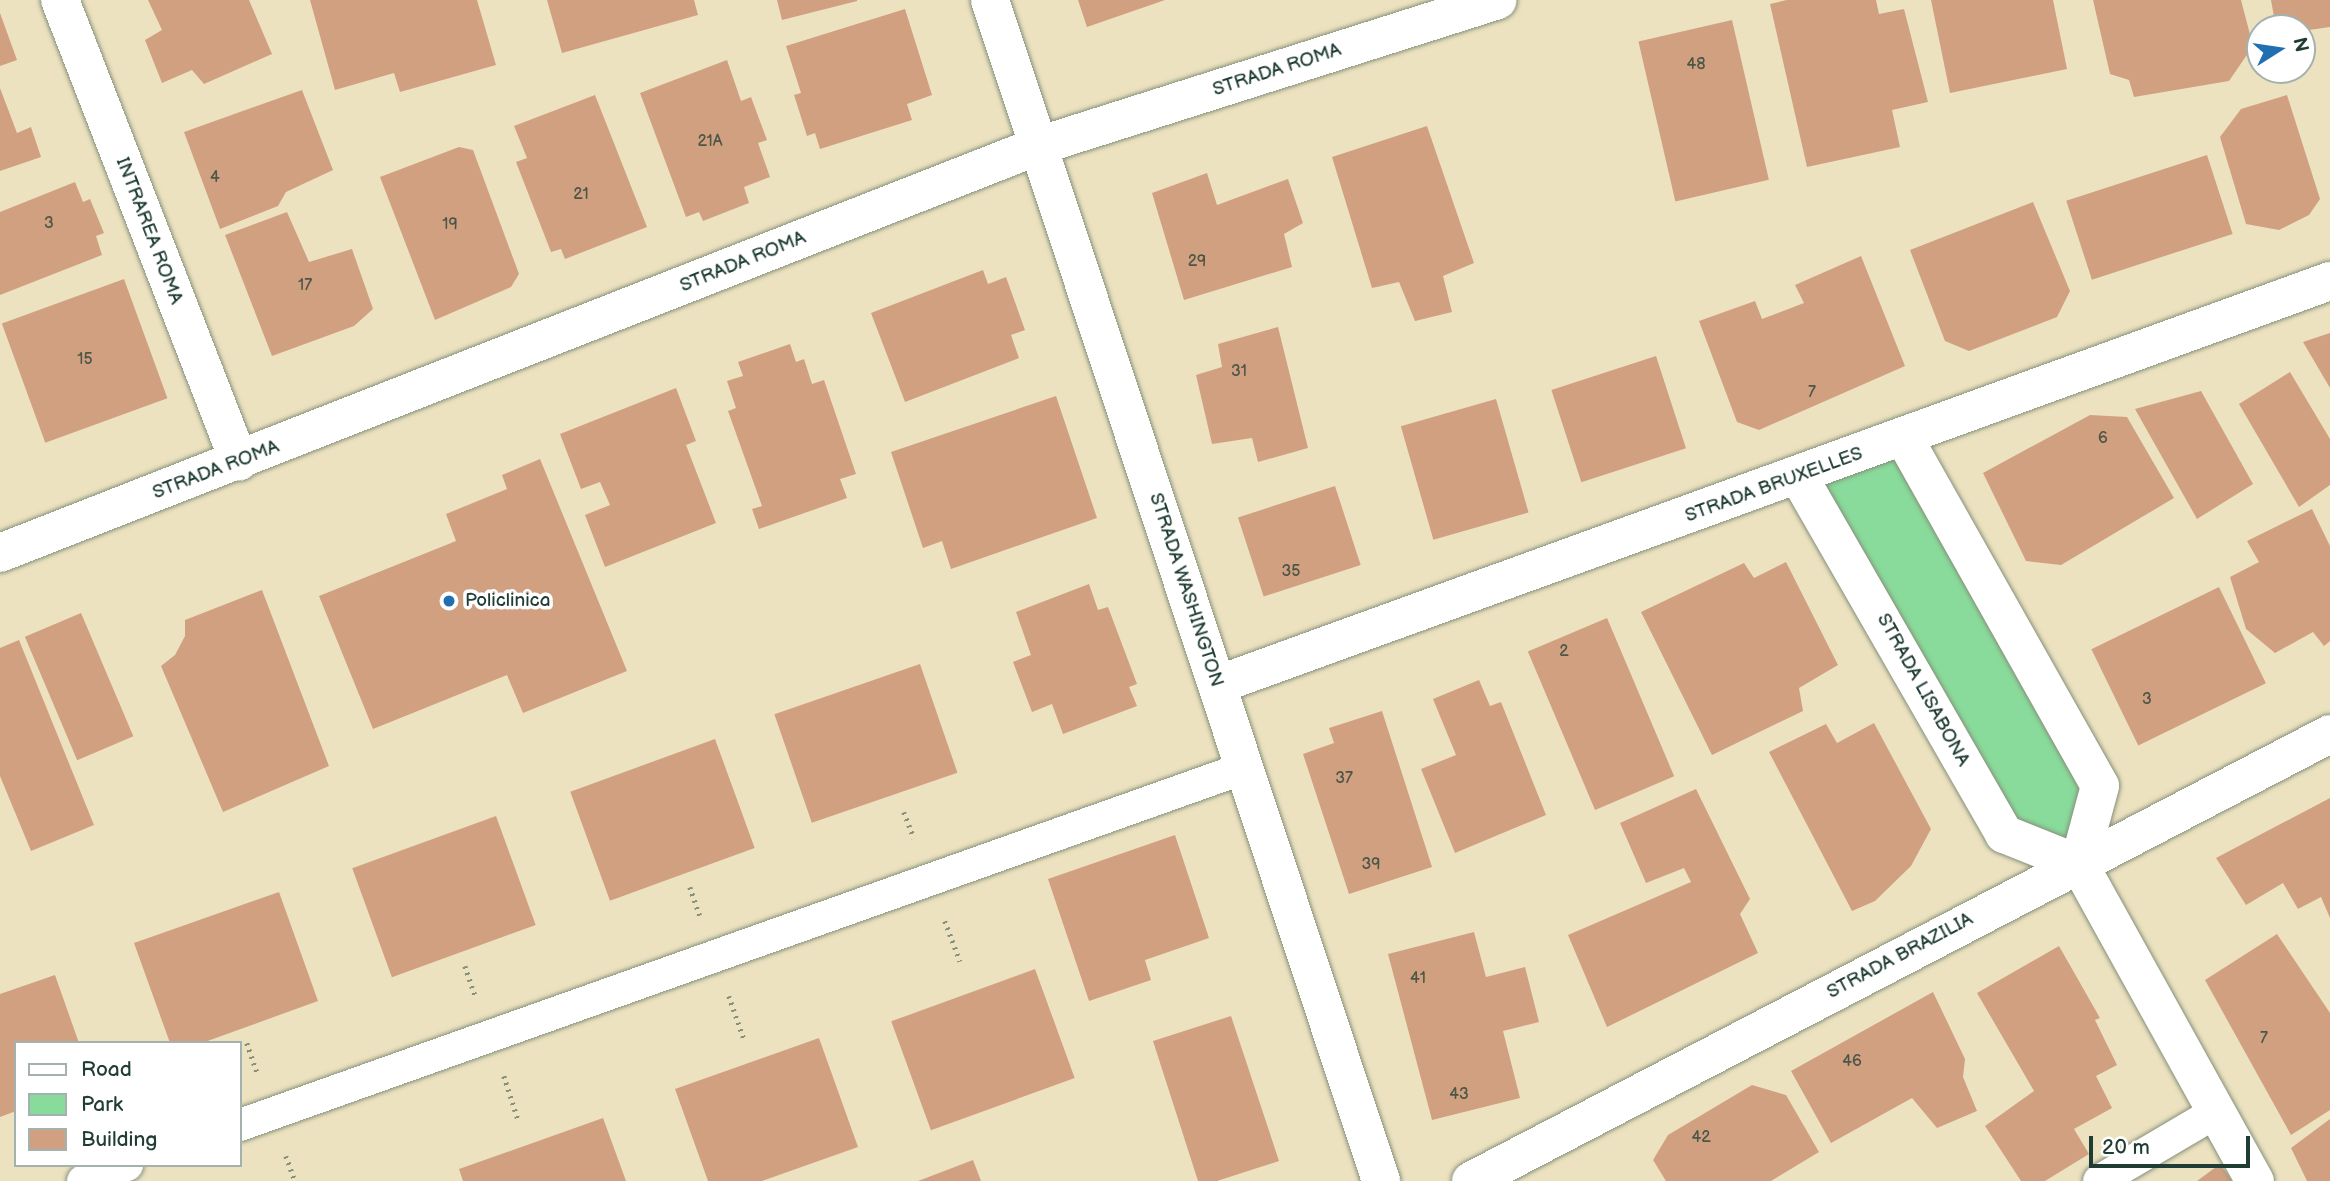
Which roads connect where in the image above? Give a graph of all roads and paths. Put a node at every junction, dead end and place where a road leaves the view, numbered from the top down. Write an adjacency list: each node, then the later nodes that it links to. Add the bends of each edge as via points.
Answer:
1 (60, 0): 7 (street, INTRAREA ROMA)
2 (990, 0): 4 (street, STRADA WASHINGTON)
3 (1497, 0): 4 (street, STRADA ROMA)
4 (1038, 146): 7 (street, STRADA ROMA); 10 (street, STRADA WASHINGTON)
5 (2330, 281): 6 (street, STRADA BRUXELLES)
6 (1904, 438): 8 (street, STRADA BRUXELLES); 13 (street, via 2100,786)
7 (239, 461): 9 (street, STRADA ROMA)
8 (1799, 477): 10 (street, STRADA BRUXELLES); 13 (street, STRADA LISABONA, via 2004,834)
9 (0, 553)
10 (1217, 685): 12 (street, STRADA WASHINGTON)
11 (2330, 734): 13 (street, STRADA BRAZILIA)
12 (1244, 768): 15 (lane); 18 (street, STRADA WASHINGTON)
13 (2079, 864): 14 (street); 19 (street, STRADA BRAZILIA)
14 (2216, 1112): 20 (lane); 21 (street)
15 (242, 1124)
16 (122, 1167): 17 (lane)
17 (83, 1181)
18 (1381, 1181)
19 (1471, 1181)
20 (2099, 1181)
21 (2255, 1181)

